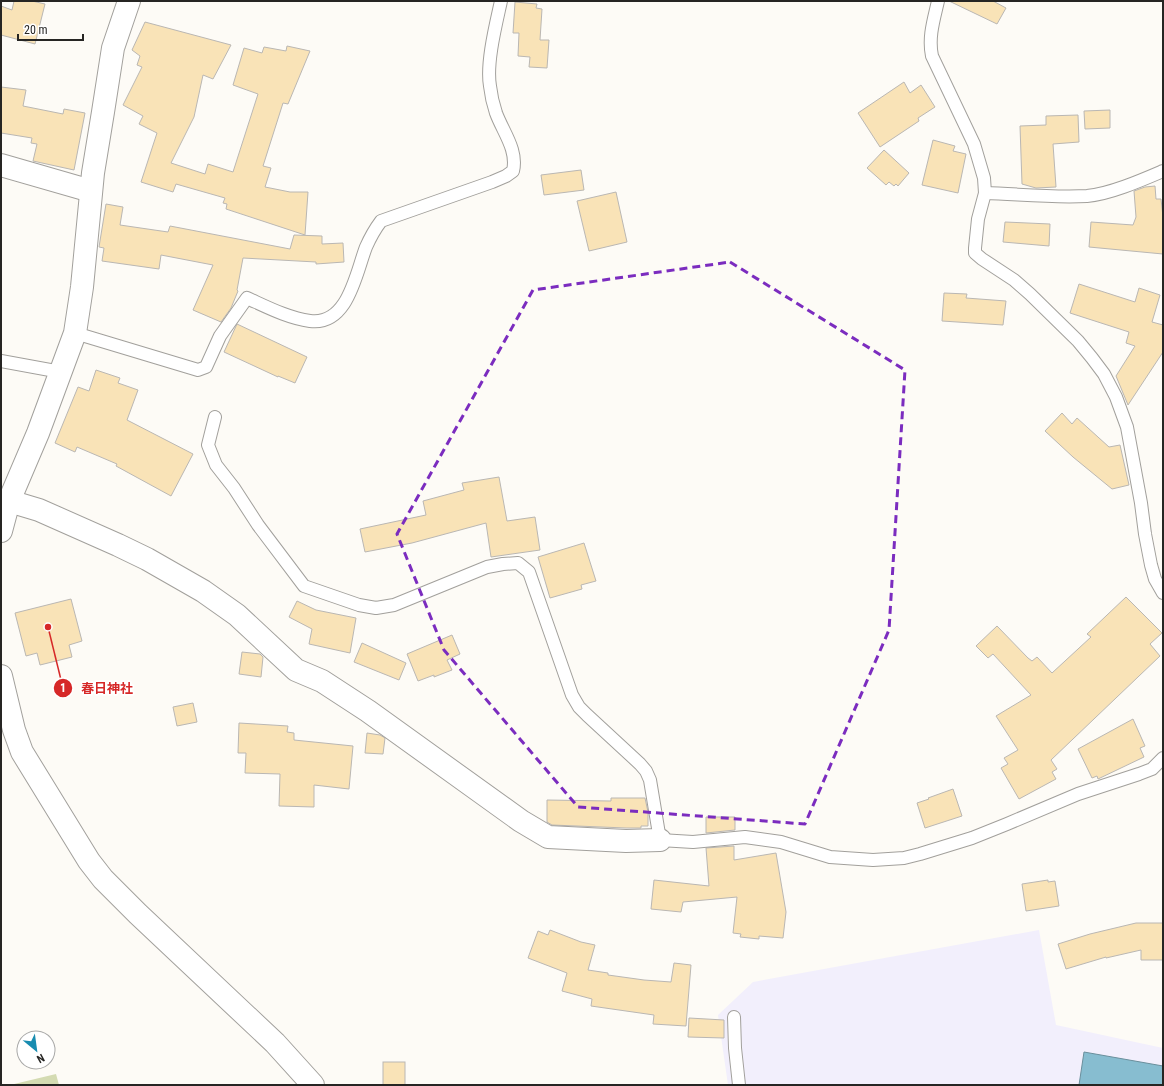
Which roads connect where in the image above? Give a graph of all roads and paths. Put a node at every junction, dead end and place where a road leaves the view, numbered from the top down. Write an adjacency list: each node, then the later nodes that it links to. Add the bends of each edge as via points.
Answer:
1 (128, 1): 6 (street, via 113,48)
2 (501, 1): 8 (lane, via 494,30 489,84 496,113 514,152 513,171 492,182 381,221 366,248 354,283 340,311 322,321 311,322 247,298 220,336 206,367 198,370)
3 (938, 1): 7 (lane, via 931,31 931,51 974,144 984,178)
4 (1, 166): 6 (street)
5 (1163, 171): 7 (lane, via 1087,196)
6 (91, 191): 8 (street, via 82,287)
7 (985, 193): 14 (lane, via 978,219 975,253 1014,280 1058,321 1092,358 1116,397 1127,427 1151,565)
8 (74, 333): 10 (street)
9 (1, 361): 10 (lane)
10 (61, 372): 12 (street)
11 (215, 418): 17 (lane, via 208,445 216,465 304,586 358,605 376,608 394,605 487,567 518,563 529,572 572,695 579,707 646,771 650,780)
12 (9, 502): 13 (street); 17 (street, via 39,510 118,545 208,594 237,615 296,670 322,681 368,711 521,821 548,837)
13 (1, 532)
14 (1163, 593)
15 (1, 676): 19 (street, via 22,752 89,861 133,909 276,1043)
16 (1163, 758): 17 (lane, via 1152,769 1078,794 972,838 904,858 872,860 830,857 781,842 745,837 693,842)
17 (660, 840)
18 (734, 1017): 20 (lane)
19 (313, 1085)
20 (739, 1085)

